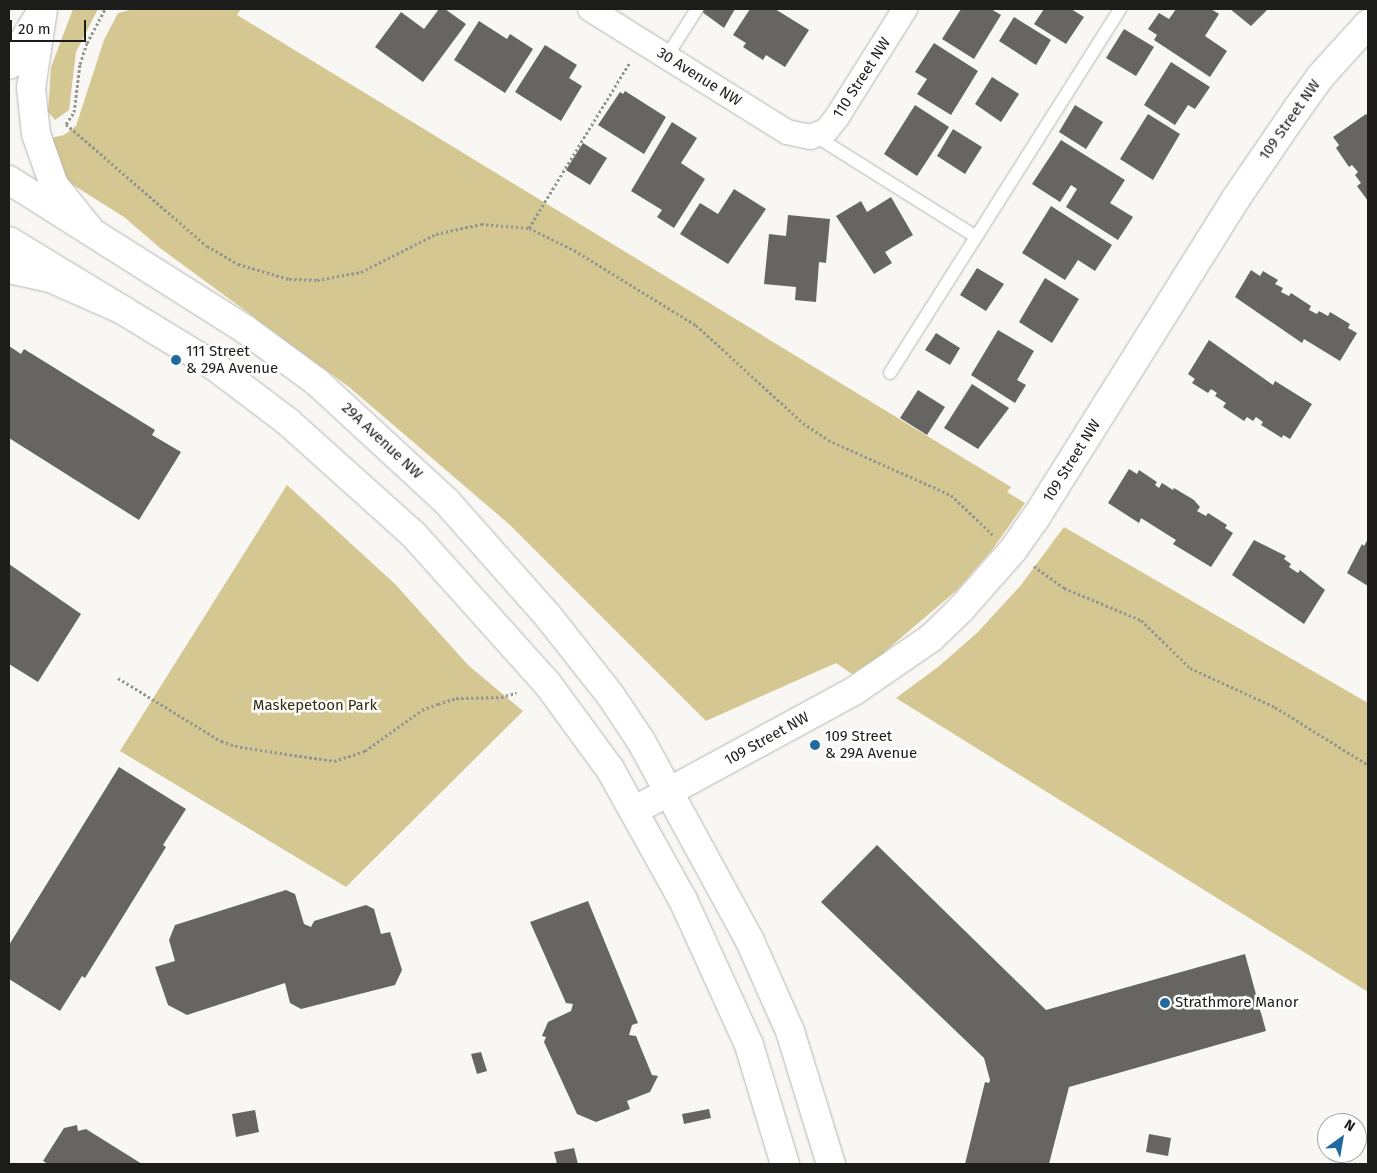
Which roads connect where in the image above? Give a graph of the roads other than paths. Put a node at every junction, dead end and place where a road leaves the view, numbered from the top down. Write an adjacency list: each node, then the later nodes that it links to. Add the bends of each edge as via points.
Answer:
1 (43, 9): 10 (street); 13 (street, via 31,88 36,134 54,185)
2 (590, 9): 9 (street, 30 Avenue NW)
3 (697, 9): 9 (lane)
4 (905, 9): 11 (street, 110 Street NW, via 838,117)
5 (1120, 9): 14 (lane)
6 (1364, 9): 7 (street)
7 (1368, 15)
8 (1368, 24): 19 (street, 109 Street NW, via 1296,109 1035,520 979,590 931,638 854,691)
9 (667, 56): 11 (street, 30 Avenue NW, via 786,132)
10 (9, 65)
11 (813, 137): 14 (lane)
12 (9, 180): 13 (street, 29A Avenue NW)
13 (90, 230): 19 (street, 29A Avenue NW, via 246,330 317,382 386,442 496,553 548,616 611,696)
14 (975, 236): 18 (lane)
15 (9, 240): 17 (street)
16 (9, 269): 17 (street, via 50,278)
17 (123, 310): 20 (street, via 213,365 261,400 361,484 414,535 547,683 584,732)
18 (890, 373)
19 (671, 792): 20 (street, 109 Street NW); 22 (street, via 771,987 805,1076)
20 (635, 810): 21 (street, via 683,900 749,1045)
21 (784, 1164)
22 (831, 1164)

